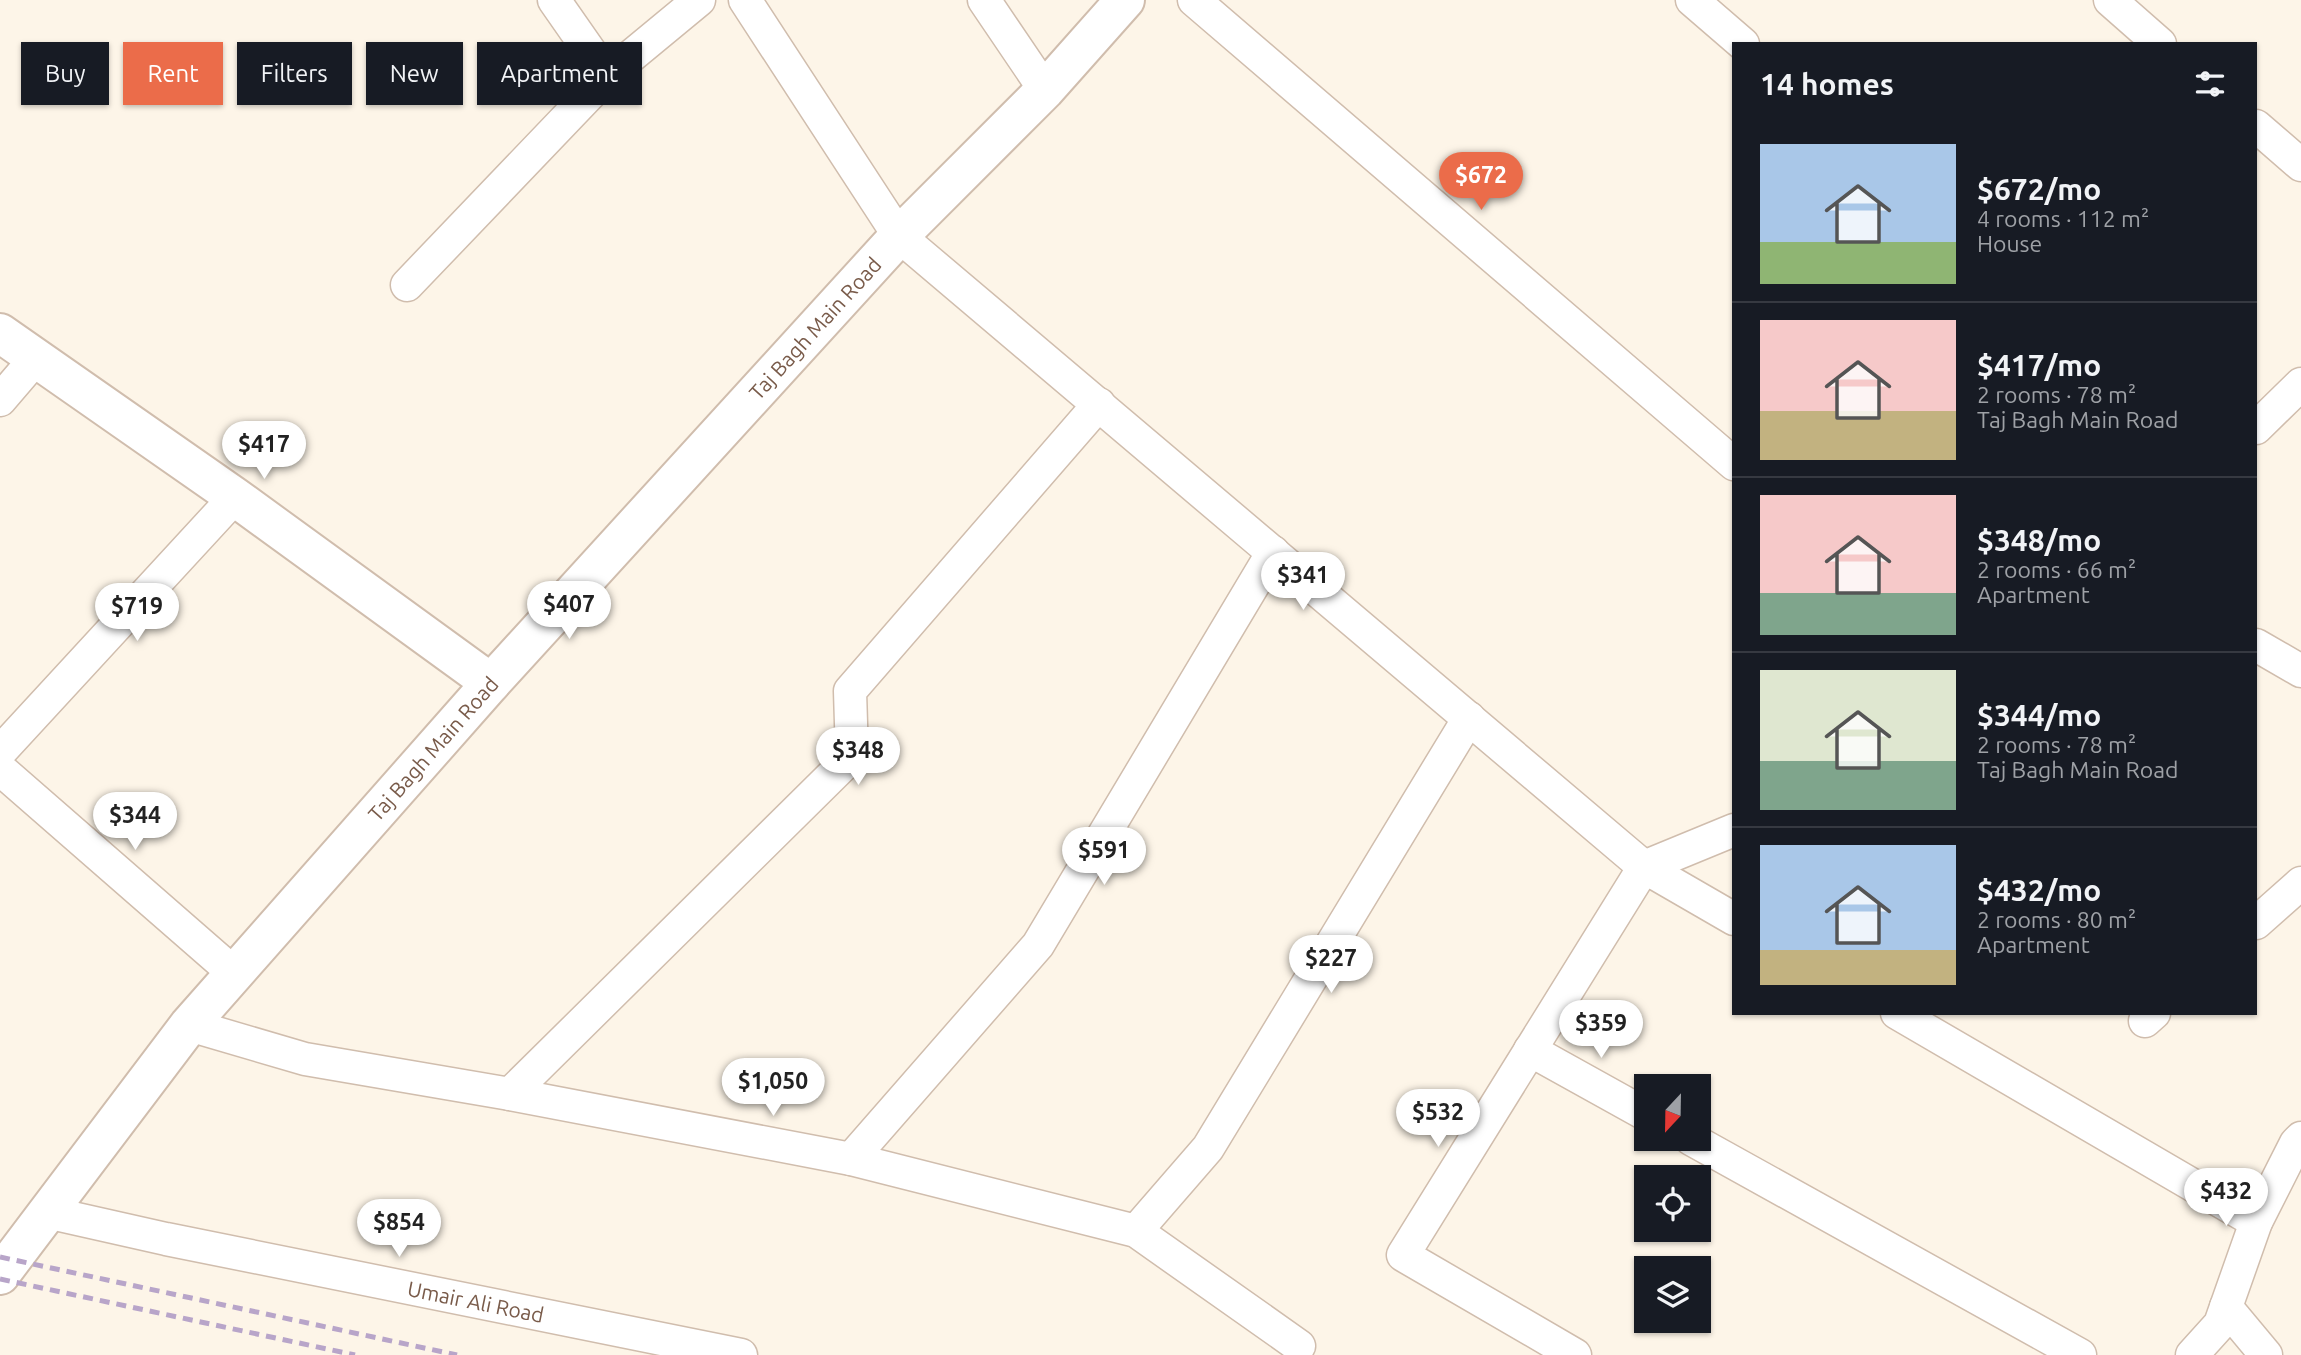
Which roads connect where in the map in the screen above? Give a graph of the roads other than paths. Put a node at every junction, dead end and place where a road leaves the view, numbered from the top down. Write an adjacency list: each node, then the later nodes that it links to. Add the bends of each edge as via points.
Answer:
1 (554, 0): 9 (street)
2 (699, 0): 12 (street)
3 (744, 0): 17 (street)
4 (984, 0): 13 (street)
5 (1125, 0): 13 (street, Taj Bagh Main Road)
6 (1194, 0): 25 (street)
7 (1692, 0): 10 (street)
8 (2110, 0): 11 (street)
9 (583, 42)
10 (1741, 42)
11 (2158, 42)
12 (642, 47)
13 (1045, 90): 17 (street, Taj Bagh Main Road)
14 (579, 105): 18 (street)
15 (2257, 127): 16 (street)
16 (2301, 165)
17 (899, 236): 23 (street); 30 (street, Taj Bagh Main Road)
18 (407, 285)
19 (0, 333): 20 (street)
20 (36, 358): 22 (street); 26 (street)
21 (2295, 398): 24 (street)
22 (0, 400)
23 (1099, 404): 27 (street); 43 (street, via 850,691 852,756)
24 (2257, 427)
25 (1732, 462)
26 (236, 497): 30 (street); 32 (street)
27 (1273, 552): 31 (street); 47 (street, via 1038,945)
28 (2257, 646): 29 (street)
29 (2301, 671)
30 (491, 682): 39 (street, Taj Bagh Main Road)
31 (1469, 718): 35 (street); 50 (street, via 1208,1148)
32 (0, 752)
33 (0, 769): 39 (street)
34 (1732, 831): 35 (street)
35 (1644, 867): 37 (street); 42 (street)
36 (2301, 883): 38 (street)
37 (1732, 918)
38 (2257, 922)
39 (235, 974): 41 (street, Taj Bagh Main Road)
40 (1900, 1015): 49 (street)
41 (189, 1025): 43 (street, via 305,1059); 48 (street, Taj Bagh Main Road)
42 (1530, 1050): 44 (street); 55 (street, via 1404,1255)
43 (510, 1094): 47 (street)
44 (1634, 1108)
45 (2301, 1138): 49 (street)
46 (1712, 1151): 56 (street)
47 (850, 1159): 50 (street)
48 (46, 1212): 51 (street, Taj Bagh Main Road); 54 (street, Umair Ali Road)
49 (2256, 1222): 52 (street)
50 (1136, 1231): 53 (street)
51 (0, 1275)
52 (2226, 1307): 57 (street, via 2220,1324); 58 (street)
53 (1299, 1346)
54 (741, 1355)
55 (1575, 1355)
56 (2080, 1355)
57 (2192, 1355)
58 (2266, 1355)

